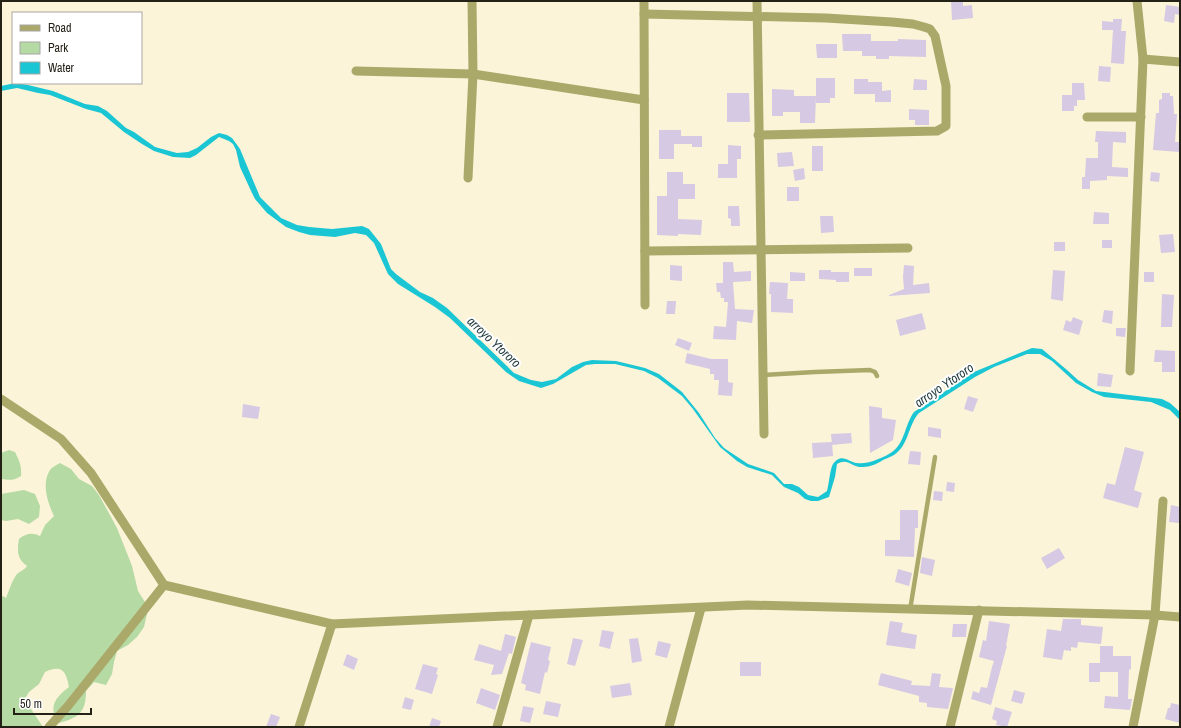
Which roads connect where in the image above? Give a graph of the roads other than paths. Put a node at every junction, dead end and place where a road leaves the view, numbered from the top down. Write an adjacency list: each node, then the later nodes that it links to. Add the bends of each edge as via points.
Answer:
1 (472, 1): 10 (street)
2 (644, 1): 5 (street)
3 (756, 1): 6 (street)
4 (1137, 1): 7 (street)
5 (644, 14): 6 (street); 11 (street)
6 (757, 18): 14 (street); 14 (street, via 826,18 914,24 930,29 935,36 946,86 946,126 937,131)
7 (1144, 59): 8 (street); 13 (street)
8 (1180, 62)
9 (356, 71): 10 (street)
10 (473, 74): 11 (street); 15 (street)
11 (644, 100): 18 (street)
12 (1087, 117): 13 (street)
13 (1141, 117): 20 (street)
14 (758, 135): 17 (street)
15 (468, 178)
16 (908, 248): 17 (street)
17 (760, 249): 18 (street); 21 (street)
18 (645, 251): 19 (street)
19 (645, 305)
20 (1130, 372)
21 (763, 375): 22 (lane, via 870,370); 24 (street)
22 (877, 376)
23 (1, 399): 27 (street, via 60,439 91,473)
24 (764, 434)
25 (935, 457): 29 (lane)
26 (1163, 501): 32 (street)
27 (164, 585): 34 (street); 35 (street)
28 (701, 608): 29 (street, via 748,605); 31 (street); 38 (street)
29 (910, 610): 30 (street)
30 (979, 610): 32 (street); 39 (street)
31 (528, 615): 34 (street); 37 (street)
32 (1155, 615): 33 (street); 40 (street)
33 (1180, 617)
34 (332, 624): 36 (street)
35 (50, 727)
36 (300, 727)
37 (497, 727)
38 (669, 727)
39 (950, 727)
40 (1133, 727)

